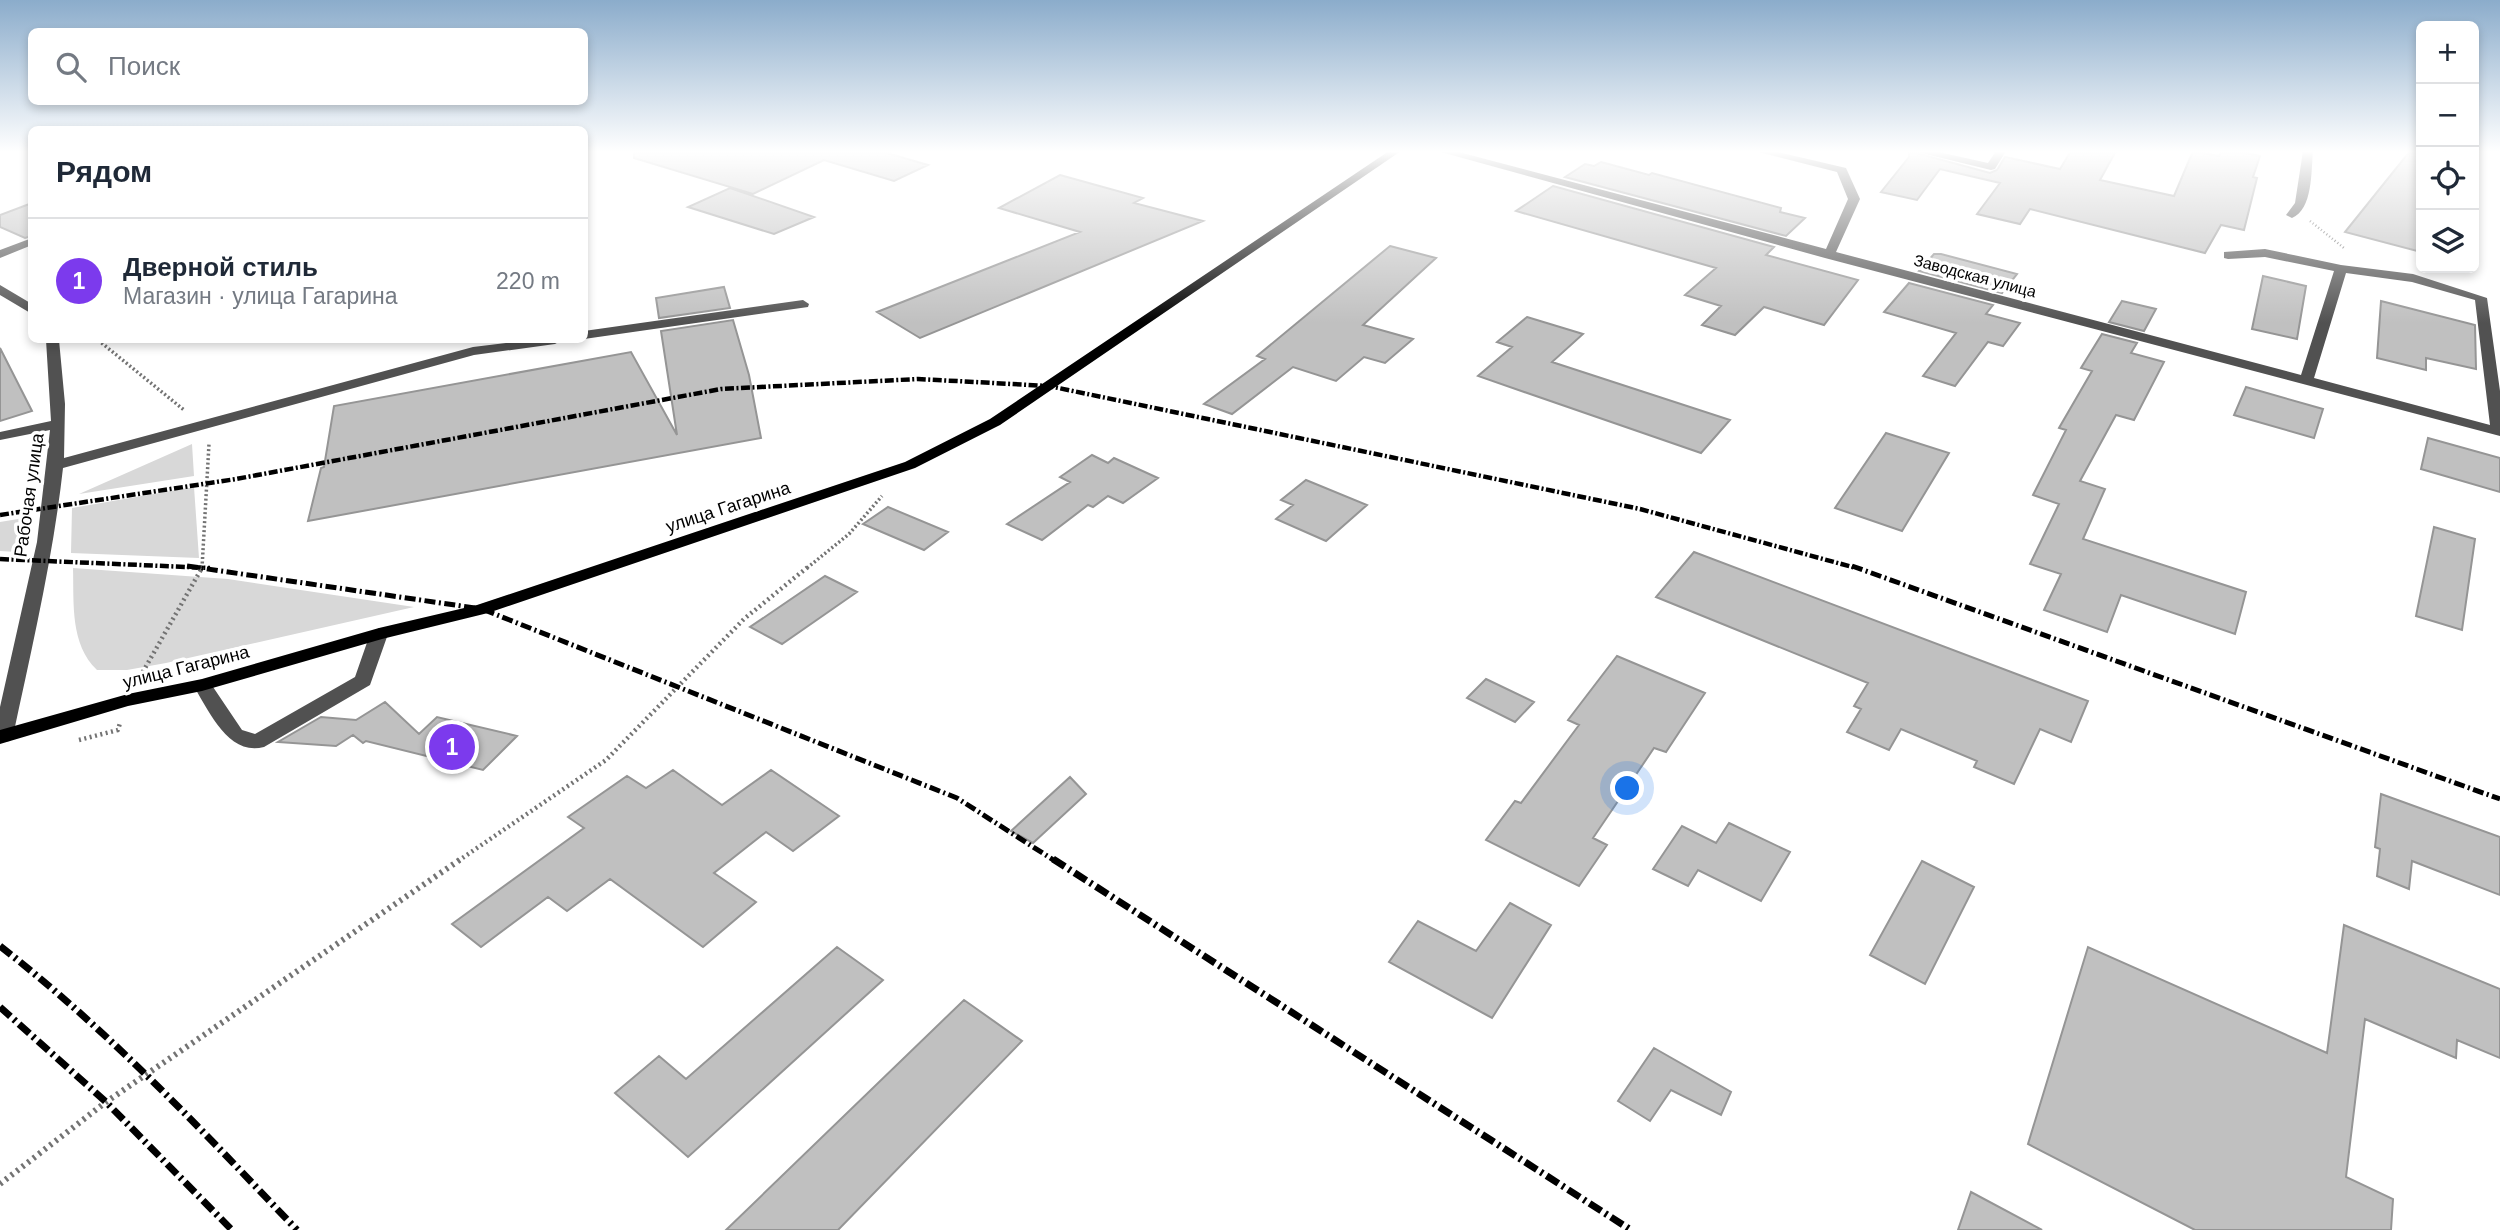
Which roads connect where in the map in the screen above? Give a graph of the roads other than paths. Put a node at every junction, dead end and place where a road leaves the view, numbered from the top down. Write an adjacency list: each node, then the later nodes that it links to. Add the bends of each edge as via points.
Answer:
1 (1311, 208): 22 (main road, улица Гагарина, via 995,422 910,465 482,609)
2 (1656, 208): 8 (street, Заводская улица)
3 (1850, 208): 8 (street)
4 (2297, 208): 5 (street)
5 (2292, 215)
6 (28, 243): 7 (street)
7 (0, 254)
8 (1829, 255): 17 (street, Заводская улица)
9 (2228, 255): 10 (street, via 2265,253)
10 (2341, 269): 17 (street); 19 (street, via 2413,278 2481,298)
11 (0, 289): 13 (street)
12 (803, 303): 14 (street)
13 (28, 307)
14 (588, 334)
15 (52, 343): 18 (street, Рабочая улица)
16 (533, 343): 21 (street, via 473,351)
17 (2306, 382): 19 (street, Заводская улица)
18 (58, 424): 20 (street); 21 (street, Рабочая улица)
19 (2499, 431)
20 (0, 436)
21 (55, 466): 24 (street, Рабочая улица, via 41,560)
22 (379, 634): 23 (main road, улица Гагарина); 23 (street, via 363,681 257,742 235,735)
23 (202, 685): 24 (main road, улица Гагарина, via 128,700)
24 (2, 736)

